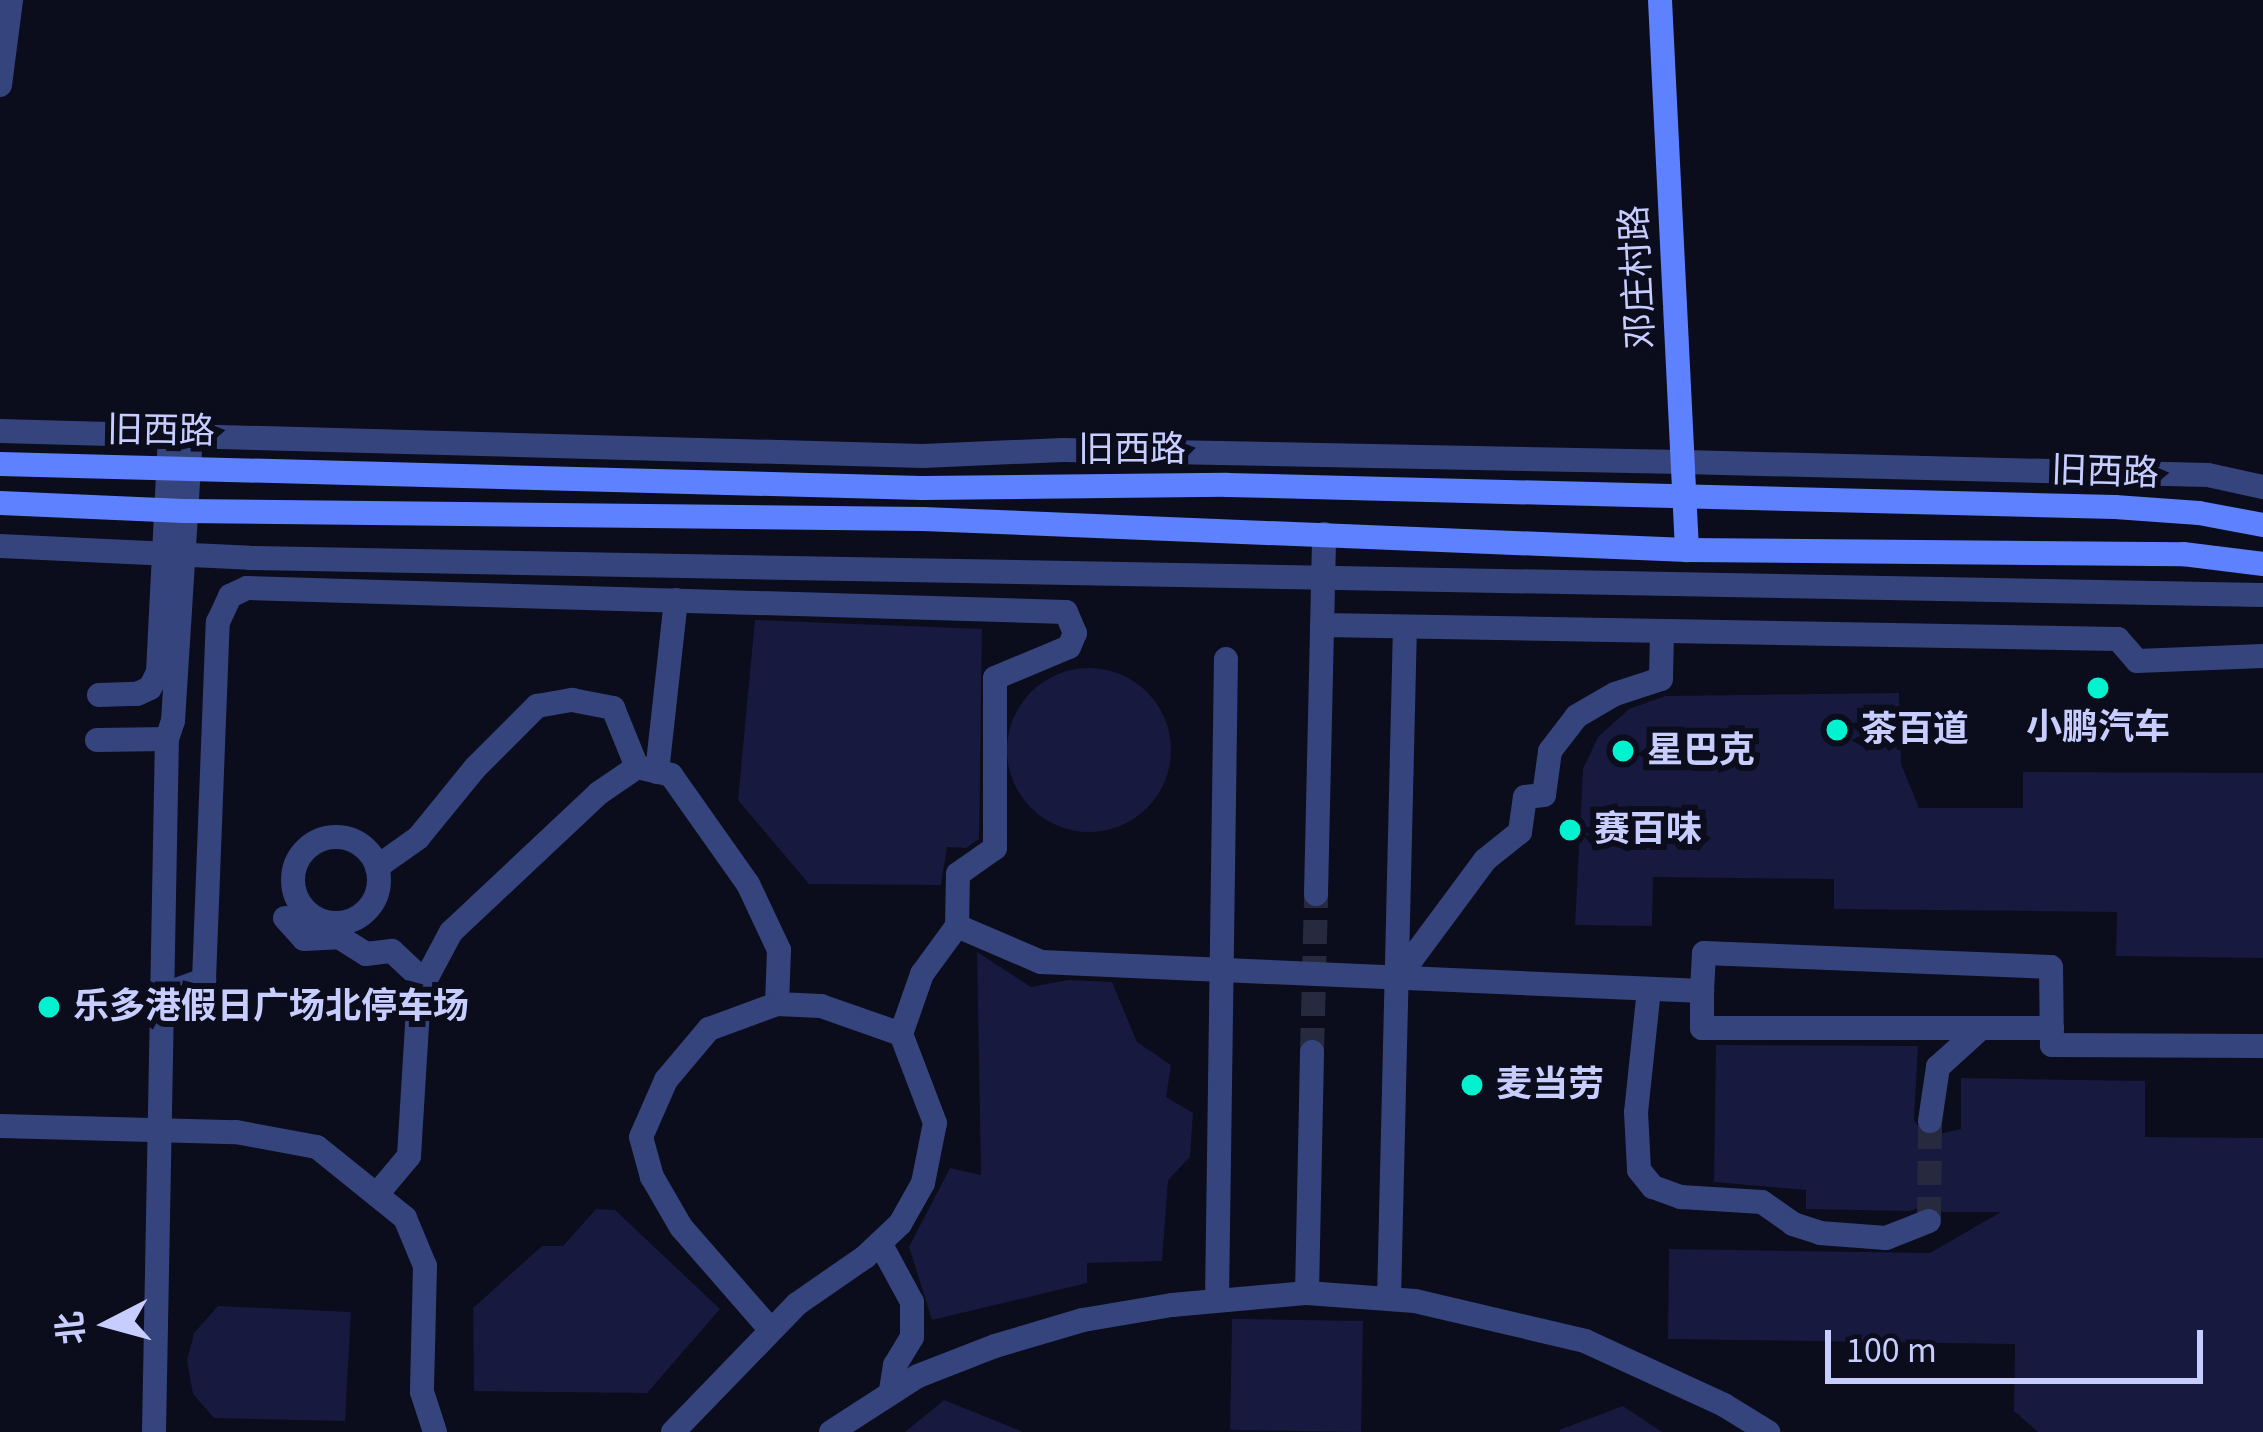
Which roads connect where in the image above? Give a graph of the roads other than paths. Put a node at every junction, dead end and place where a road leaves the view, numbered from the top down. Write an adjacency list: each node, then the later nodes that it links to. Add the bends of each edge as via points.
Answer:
1 (11, 0): 3 (street)
2 (1660, 0): 6 (main road, 邓庄村路)
3 (0, 86)
4 (0, 430): 5 (street)
5 (180, 438): 6 (street, via 923,456 1064,450); 8 (street)
6 (1684, 462): 9 (street, via 2208,475); 10 (main road, 邓庄村路)
7 (0, 464): 8 (main road, 旧西路)
8 (178, 466): 10 (main road, 旧西路, via 922,488 1227,485); 12 (street)
9 (2263, 487)
10 (1686, 498): 13 (main road, 旧西路, via 2115,507); 16 (main road, 邓庄村路)
11 (0, 503): 12 (main road, 旧西路)
12 (177, 511): 14 (main road, 旧西路, via 922,519); 17 (street)
13 (2263, 525)
14 (1324, 535): 16 (main road, 旧西路); 19 (street)
15 (0, 546): 17 (street)
16 (1687, 550): 18 (main road, 旧西路, via 2183,554)
17 (175, 551): 19 (street); 27 (street, via 150,688); 28 (street, via 179,699)
18 (2263, 564)
19 (1323, 579): 20 (street); 22 (street)
20 (2263, 595)
21 (676, 600): 30 (street); 34 (street, via 1066,612 1076,632 1069,647 995,678 995,848 958,874); 41 (street, via 312,588 247,588 230,596 218,622 203,980)
22 (1322, 625): 23 (street); 32 (street)
23 (1405, 627): 24 (street); 37 (street)
24 (1662, 631): 25 (street, via 2118,639 2137,661); 37 (street, via 1661,679 1577,716 1550,751 1544,795 1525,797 1520,832 1485,860)
25 (2263, 656)
26 (1226, 659): 36 (street)
27 (99, 695)
28 (167, 739): 29 (street); 41 (street)
29 (97, 740)
30 (647, 769): 31 (street, via 613,708 572,700 538,706 418,838); 38 (street, via 599,794 452,932); 42 (street, via 671,775 748,884 779,950)
31 (377, 867): 35 (street, via 379,886 365,912); 35 (street, via 366,848 341,837 304,851 295,890)
32 (1316, 894)
33 (285, 919): 35 (street, via 304,939)
34 (956, 926): 36 (street, via 1042,962); 45 (street, via 922,974)
35 (324, 929): 38 (street, via 366,954 392,951)
36 (1222, 970): 37 (street); 56 (street)
37 (1397, 979): 39 (street); 55 (street)
38 (425, 982): 51 (street, via 409,1156)
39 (1648, 988): 40 (street); 52 (street, via 1636,1112 1639,1170 1653,1187 1681,1197 1762,1202 1820,1233 1886,1238)
40 (1702, 991): 43 (street, via 1702,1028); 44 (street, via 1704,953 2051,967)
41 (162, 994): 50 (street)
42 (777, 1004): 45 (street, via 821,1006); 57 (street, via 709,1029 666,1080 641,1137 652,1177 681,1227)
43 (1981, 1028): 44 (street); 48 (street, via 1938,1067)
44 (2052, 1028): 46 (street, via 2052,1045)
45 (901, 1034): 53 (street, via 935,1123 923,1183)
46 (2263, 1046)
47 (1312, 1052): 54 (street)
48 (1930, 1121)
49 (0, 1126): 50 (street)
50 (160, 1127): 51 (street, via 317,1147); 59 (street)
51 (378, 1193): 60 (street, via 405,1218 425,1265 422,1392)
52 (1929, 1221)
53 (880, 1243): 57 (street); 58 (street, via 912,1302 912,1337)
54 (1307, 1293): 55 (street); 56 (street)
55 (1389, 1299): 63 (street, via 1585,1341)
56 (1217, 1300): 58 (street, via 1061,1327)
57 (770, 1329): 61 (street)
58 (891, 1391): 62 (street)
59 (154, 1432)
60 (435, 1432)
61 (673, 1432)
62 (831, 1432)
63 (1768, 1432)

